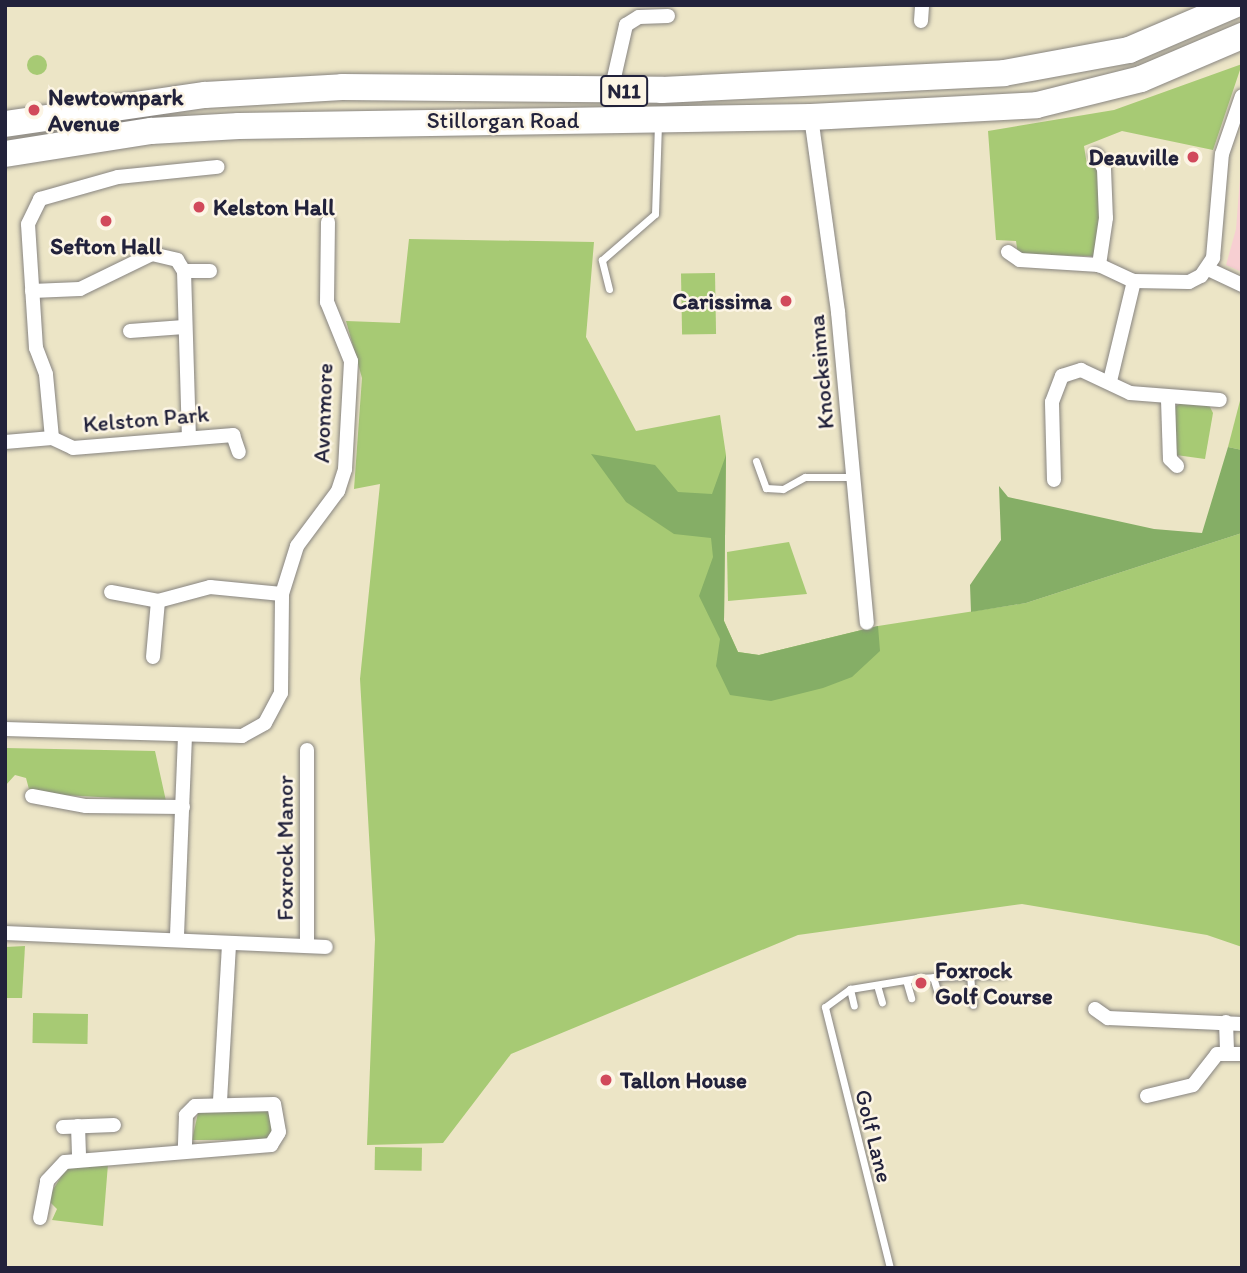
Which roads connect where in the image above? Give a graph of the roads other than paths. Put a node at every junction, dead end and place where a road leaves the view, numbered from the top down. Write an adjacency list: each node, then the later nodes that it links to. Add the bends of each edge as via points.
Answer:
1 (922, 5): 4 (street)
2 (1234, 5): 6 (highway, Stillorgan Road / N11, via 1129,50 1004,73)
3 (668, 16): 6 (street, via 626,25)
4 (921, 21)
5 (1242, 36): 8 (highway, Stillorgan Road / N11, via 1142,79 1037,105)
6 (611, 91): 10 (highway, Stillorgan Road / N11, via 329,88 205,96)
7 (1242, 96): 17 (street, via 1222,154)
8 (811, 117): 9 (highway, Stillorgan Road / N11); 35 (street, Knocksinna)
9 (658, 120): 11 (highway, Stillorgan Road / N11, via 239,126 151,131); 22 (lane, via 655,214 602,260)
10 (5, 124)
11 (5, 154)
12 (1096, 155): 16 (street, via 1104,169 1107,218)
13 (217, 167): 23 (street, via 118,177 40,199 28,224)
14 (328, 222): 38 (street, Avonmore, via 327,302 351,361 345,469 338,491 297,546)
15 (1008, 252): 16 (street, via 1020,260)
16 (1099, 265): 20 (street)
17 (1208, 269): 20 (street, via 1189,282); 21 (street)
18 (184, 271): 19 (street); 23 (street, via 164,253 152,254 80,289); 24 (street)
19 (211, 271)
20 (1134, 281): 26 (street)
21 (1242, 285)
22 (609, 289)
23 (32, 291): 30 (street)
24 (184, 327): 25 (street); 29 (street)
25 (130, 331)
26 (1110, 381): 27 (street, via 1130,393); 36 (street, via 1081,370 1056,382)
27 (1167, 400): 28 (street); 34 (street, via 1170,459)
28 (1220, 400)
29 (188, 437): 30 (street, Kelston Park, via 73,448); 32 (street, Kelston Park, via 233,435)
30 (52, 438): 31 (street, Kelston Park)
31 (5, 442)
32 (239, 452)
33 (756, 461): 35 (lane, via 766,488 783,489 805,477)
34 (1177, 466)
35 (853, 477): 40 (street, Knocksinna)
36 (1054, 480)
37 (111, 592): 39 (street)
38 (282, 594): 39 (street, via 210,587); 43 (street, Avonmore, via 281,693 265,723 242,736)
39 (158, 601): 41 (street)
40 (867, 622)
41 (153, 657)
42 (5, 729): 43 (street)
43 (185, 736): 46 (street)
44 (307, 750): 50 (street, Foxrock Manor)
45 (33, 796): 46 (street, via 86,806)
46 (183, 807): 48 (street)
47 (6, 933): 48 (street, Foxrock Manor)
48 (177, 936): 49 (street, Foxrock Manor)
49 (229, 943): 50 (street, Foxrock Manor); 68 (street)
50 (307, 946): 51 (street, Foxrock Manor)
51 (326, 947)
52 (1005, 974): 53 (lane)
53 (970, 976): 54 (lane); 61 (lane)
54 (933, 977): 55 (lane); 58 (lane)
55 (906, 980): 56 (lane); 59 (lane)
56 (877, 985): 57 (lane); 60 (lane)
57 (850, 989): 62 (lane); 75 (lane, Golf Lane, via 828,999 824,1014)
58 (938, 993)
59 (911, 998)
60 (882, 1002)
61 (973, 1005)
62 (854, 1006)
63 (1095, 1009): 64 (street, via 1108,1018)
64 (1226, 1022): 65 (street); 66 (street)
65 (1242, 1024)
66 (1234, 1053): 67 (street, via 1208,1061 1193,1084)
67 (1147, 1096)
68 (220, 1101): 72 (street, via 189,1110); 72 (street, via 273,1102 277,1140 263,1147)
69 (114, 1125): 70 (street)
70 (78, 1126): 71 (street); 73 (street)
71 (62, 1127)
72 (185, 1150): 73 (street)
73 (79, 1159): 74 (street, via 65,1162 47,1181)
74 (40, 1218)
75 (890, 1268)

